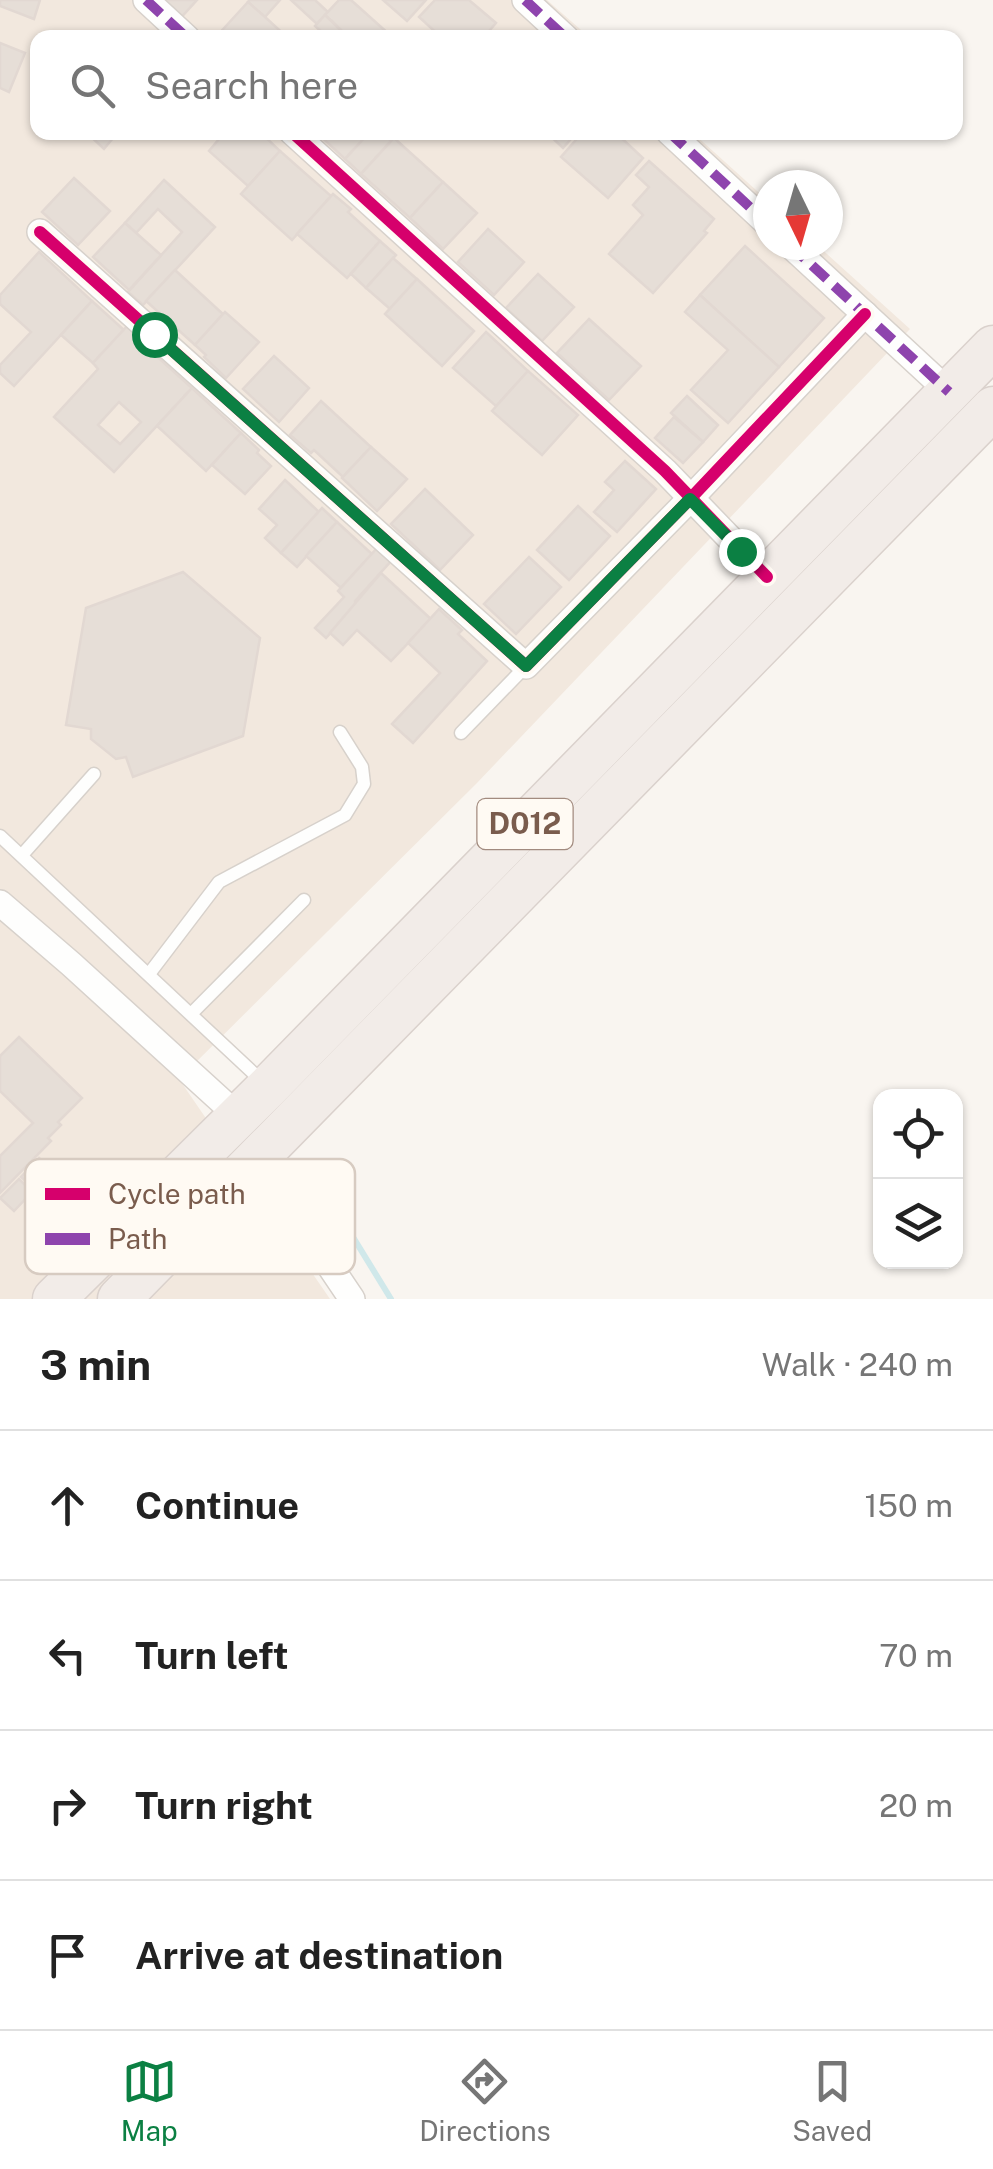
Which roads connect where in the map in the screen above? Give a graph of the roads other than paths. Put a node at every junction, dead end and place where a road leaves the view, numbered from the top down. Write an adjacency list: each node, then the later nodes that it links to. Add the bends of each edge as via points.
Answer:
1 (146, 0): 3 (street)
2 (526, 0): 4 (street)
3 (178, 30)
4 (558, 30)
5 (301, 140): 14 (street)
6 (678, 140): 7 (street)
7 (753, 210)
8 (40, 232): 16 (street)
9 (806, 260): 10 (street)
10 (865, 314): 12 (street); 14 (street)
11 (993, 347): 12 (highway, D012)
12 (949, 392): 15 (highway, D012)
13 (993, 408): 29 (highway, D012)
14 (690, 499): 15 (street); 16 (street)
15 (766, 578): 26 (highway, D012)
16 (526, 666): 18 (lane)
17 (340, 732): 24 (lane, via 362,766 364,784 345,815 218,882)
18 (460, 733)
19 (94, 774): 21 (lane)
20 (0, 836): 21 (lane)
21 (22, 855): 24 (lane)
22 (304, 900): 25 (lane)
23 (0, 903): 27 (street)
24 (149, 974): 25 (lane)
25 (191, 1014): 26 (lane)
26 (268, 1087): 27 (highway, D012)
27 (238, 1116): 28 (highway, D012)
28 (195, 1159)
29 (256, 1159)
30 (79, 1274): 33 (highway, D012)
31 (143, 1274): 34 (highway, D012)
32 (335, 1274): 35 (street)
33 (54, 1299)
34 (118, 1299)
35 (352, 1299)

